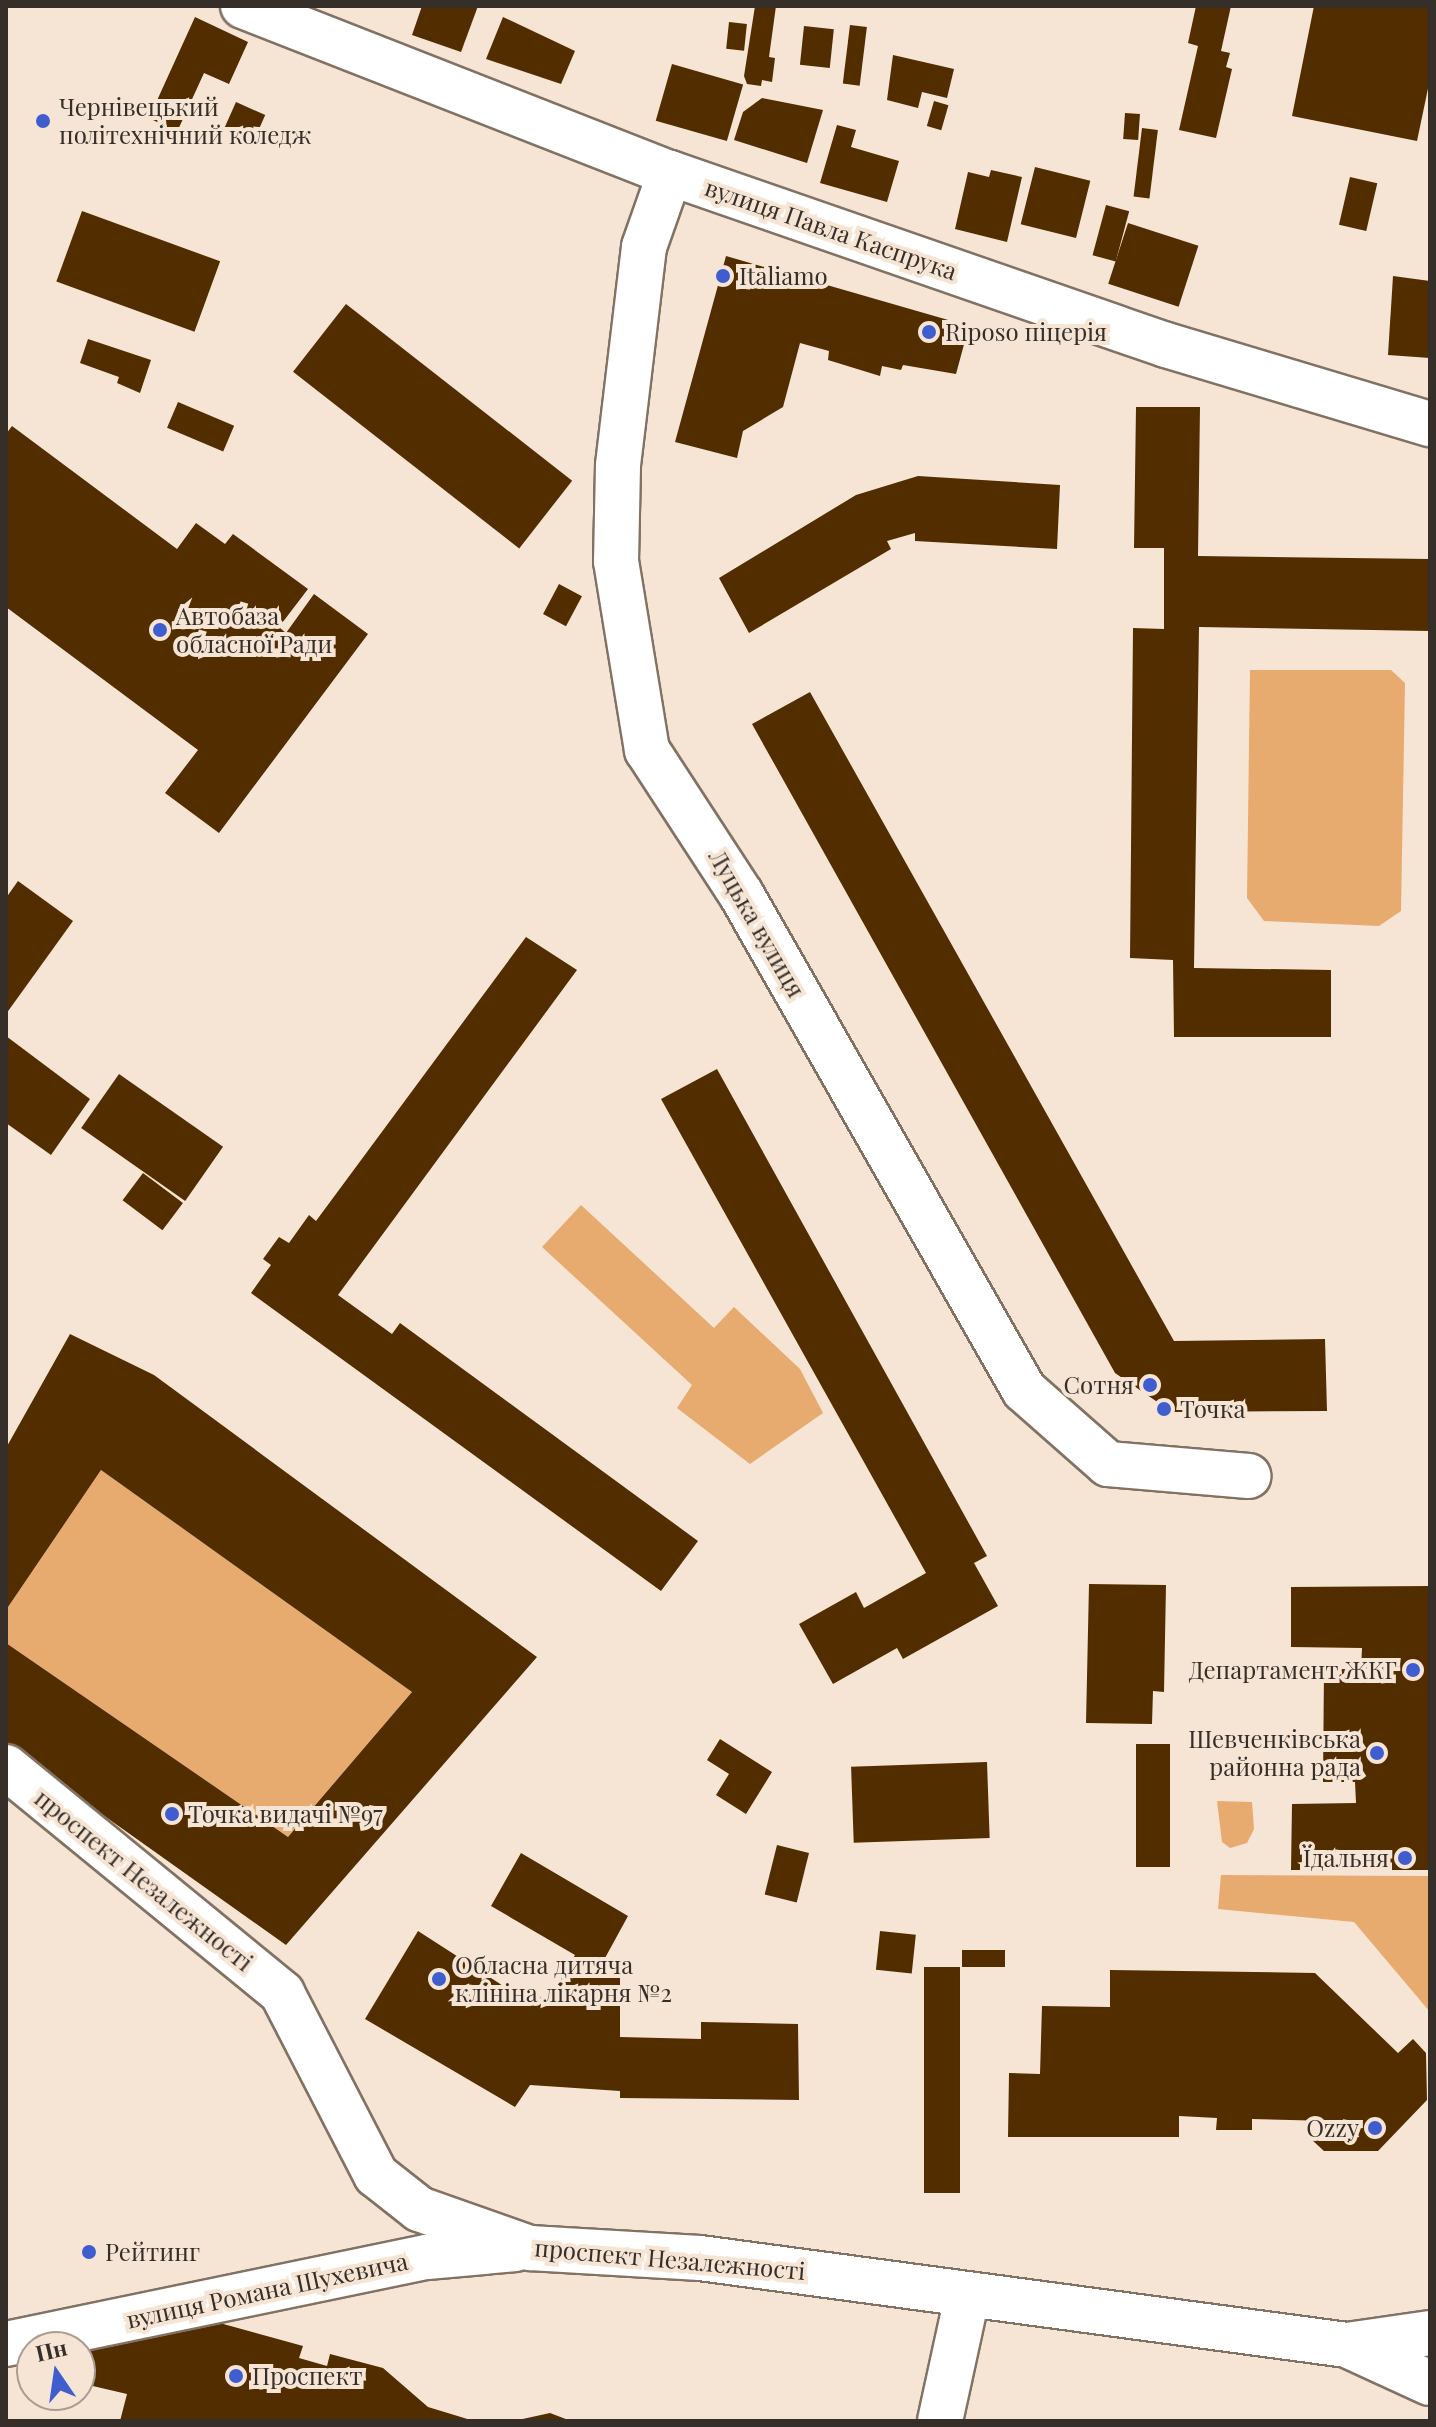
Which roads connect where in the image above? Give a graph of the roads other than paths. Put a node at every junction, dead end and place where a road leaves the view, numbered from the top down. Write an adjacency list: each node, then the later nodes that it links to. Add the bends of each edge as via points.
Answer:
1 (243, 6): 2 (street, вулиця Павла Каспрука)
2 (670, 173): 3 (street, вулиця Павла Каспрука, via 1166,345); 4 (street, Луцька вулиця, via 644,247 618,466 616,561 647,750 741,894 1024,1390 1108,1464)
3 (1430, 424)
4 (1248, 1476)
5 (6, 1767): 6 (street, проспект Незалежності, via 282,1993 376,2175 419,2209)
6 (530, 2248): 7 (street, проспект Незалежності, via 700,2258); 9 (street, вулиця Романа Шухевича, via 427,2257)
7 (967, 2297): 10 (street, проспект Незалежності); 12 (street)
8 (1430, 2333): 10 (street)
9 (6, 2344)
10 (1347, 2345): 11 (street)
11 (1430, 2383)
12 (940, 2421)

